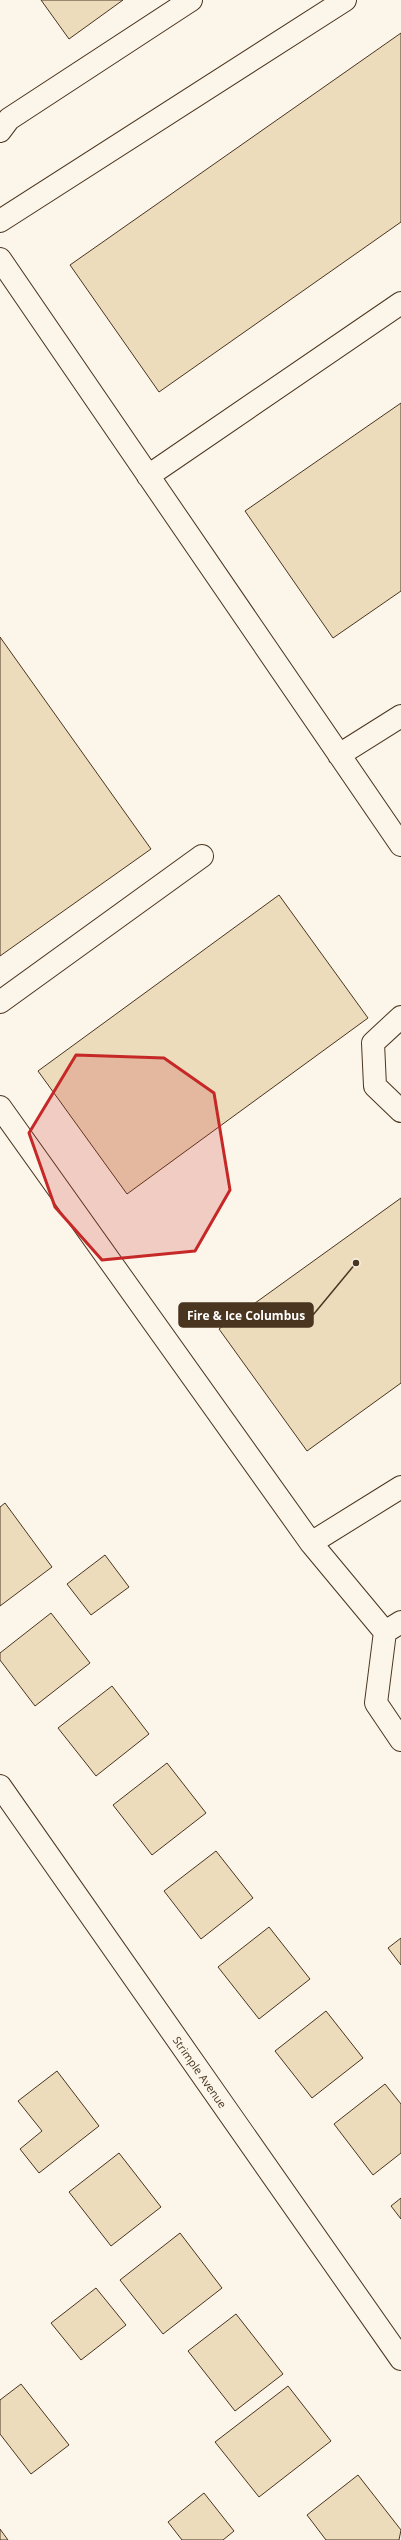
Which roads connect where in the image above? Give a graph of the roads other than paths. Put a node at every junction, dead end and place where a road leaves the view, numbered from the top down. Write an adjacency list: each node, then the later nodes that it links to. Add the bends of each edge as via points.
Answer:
1 (191, 0): 3 (street)
2 (345, 0): 4 (street)
3 (3, 119)
4 (0, 221)
5 (0, 259): 7 (street)
6 (401, 303): 7 (street)
7 (148, 476): 9 (street)
8 (401, 716): 9 (street)
9 (339, 755): 10 (street)
10 (401, 845)
11 (202, 856): 12 (street)
12 (0, 1002)
13 (401, 1017): 15 (street, via 373,1043 375,1086)
14 (0, 1107): 17 (street)
15 (401, 1111)
16 (401, 1487): 17 (street)
17 (311, 1544): 18 (street)
18 (393, 1627): 19 (street, via 376,1703)
19 (401, 1740)
20 (0, 1786): 21 (street, Strimple Avenue)
21 (401, 2359)

